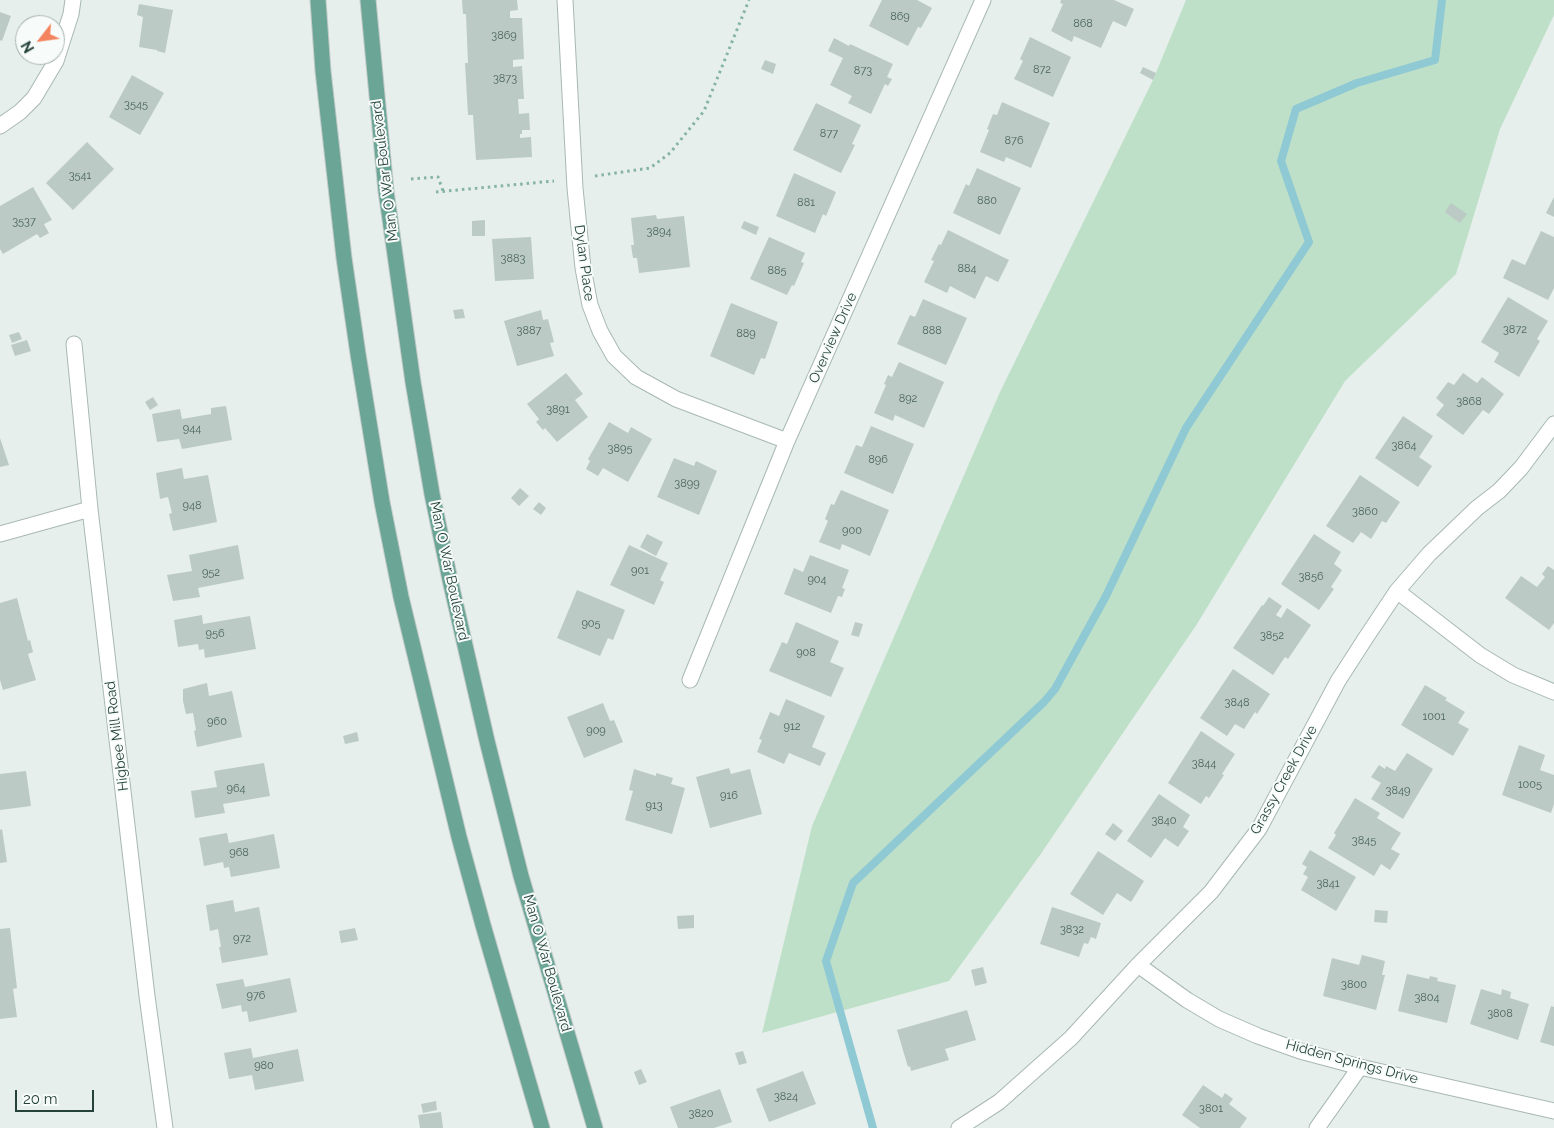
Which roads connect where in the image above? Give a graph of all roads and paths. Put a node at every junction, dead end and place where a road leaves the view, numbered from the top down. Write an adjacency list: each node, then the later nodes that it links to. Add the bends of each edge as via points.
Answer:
1 (73, 0): 7 (street, via 56,61 34,98)
2 (318, 0): 24 (main road, via 344,258 382,502 401,597 459,837)
3 (368, 0): 25 (main road, Man O War Boulevard, via 386,191 432,494 486,741 521,876)
4 (565, 0): 9 (street, Dylan Place)
5 (749, 0): 9 (path, via 704,111 670,153 650,168)
6 (983, 0): 14 (street, Overview Drive)
7 (0, 126)
8 (411, 179): 10 (path, via 438,177)
9 (575, 180): 10 (path); 14 (street, Dylan Place, via 583,268 590,305 614,356 636,377 676,399)
10 (443, 191): 11 (path)
11 (436, 192)
12 (74, 344): 15 (street, Higbee Mill Road)
13 (1554, 424): 17 (street, Grassy Creek Drive, via 1521,468 1429,554)
14 (787, 441): 18 (street, Overview Drive)
15 (90, 510): 16 (street); 23 (street, Higbee Mill Road)
16 (0, 534)
17 (1398, 591): 19 (street, via 1480,655 1514,675); 20 (street, Grassy Creek Drive, via 1338,681 1259,829 1211,892)
18 (690, 680)
19 (1554, 692)
20 (1138, 965): 21 (street, Hidden Springs Drive, via 1218,1019 1300,1051); 26 (street, Grassy Creek Drive, via 1071,1038 999,1102)
21 (1360, 1067): 22 (street, Hidden Springs Drive); 27 (street)
22 (1554, 1111)
23 (165, 1128)
24 (542, 1128)
25 (595, 1128)
26 (959, 1128)
27 (1317, 1128)

